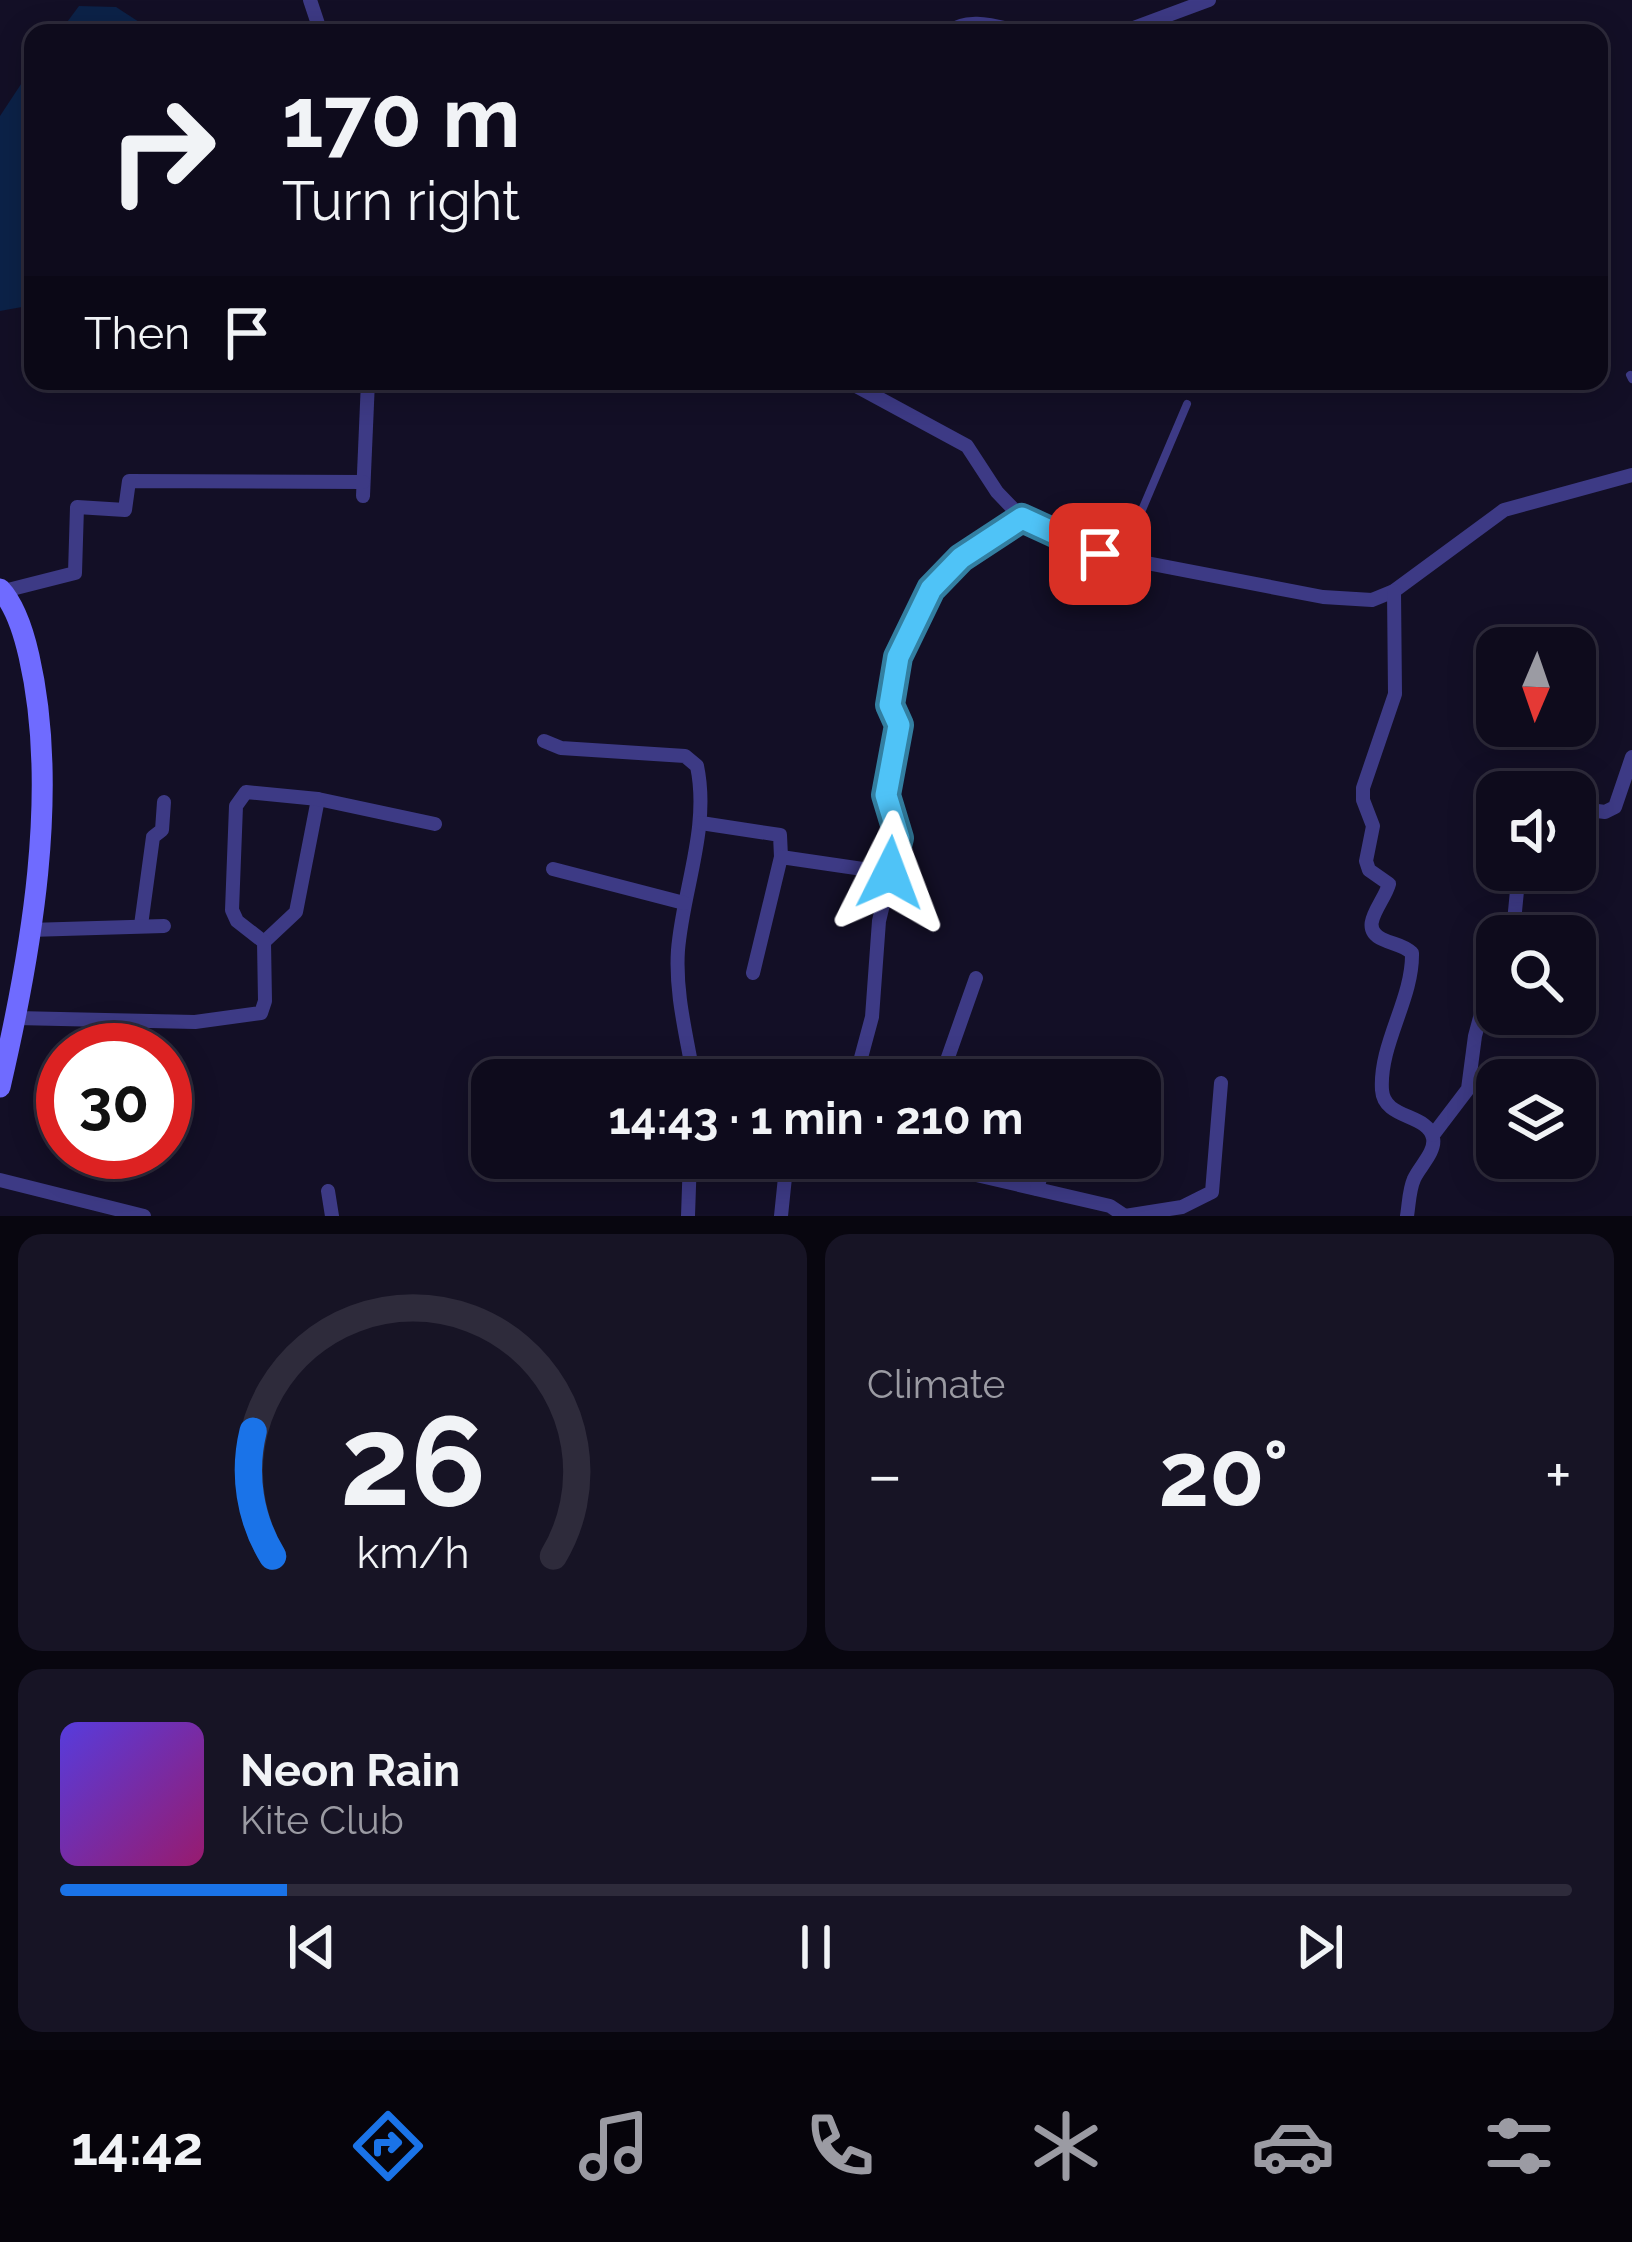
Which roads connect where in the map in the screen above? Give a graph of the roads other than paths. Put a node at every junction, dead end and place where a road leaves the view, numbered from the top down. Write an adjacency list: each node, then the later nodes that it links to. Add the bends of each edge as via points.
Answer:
1 (1209, 0): 2 (street)
2 (1144, 24)
3 (368, 390): 9 (street, via 363,489 129,481 125,511 77,507 75,573)
4 (864, 390): 7 (street, via 967,446)
5 (1187, 404): 8 (lane)
6 (1632, 475): 10 (street, via 1504,510)
7 (1022, 518): 8 (street); 20 (street, via 931,589 898,657 890,705 899,725 886,795 899,838)
8 (1121, 558): 10 (street, via 1323,597 1372,600)
9 (2, 590): 24 (main road, via 28,655 44,758)
10 (1394, 591): 35 (street, via 1395,694 1363,788 1373,826 1366,861 1389,884 1370,920 1378,938 1412,953 1384,1099)
11 (544, 741): 17 (street, via 690,758 700,776)
12 (1632, 757): 15 (street, via 1611,811)
13 (318, 799): 16 (street); 25 (street, via 296,912); 25 (street, via 261,791 239,799 232,910)
14 (164, 802): 22 (street)
15 (1596, 810)
16 (435, 824)
17 (701, 824): 18 (street, via 780,835); 21 (street)
18 (781, 857): 20 (street); 26 (street)
19 (553, 869): 21 (street)
20 (890, 873): 31 (street)
21 (684, 903): 30 (street, via 677,973)
22 (141, 925): 23 (street); 24 (street)
23 (164, 926)
24 (28, 930): 28 (main road)
25 (264, 942): 28 (street, via 266,1001 258,1016)
26 (753, 973)
27 (976, 978): 32 (street)
28 (16, 1018): 34 (main road)
29 (1476, 1032): 35 (street, via 1468,1089)
30 (691, 1059)
31 (860, 1059)
32 (947, 1059)
33 (1221, 1083): 48 (street, via 1212,1192 1182,1207)
34 (0, 1087)
35 (1433, 1135): 49 (street)
36 (689, 1179): 46 (street)
37 (785, 1179): 47 (street)
38 (996, 1179): 41 (street)
39 (1040, 1179): 41 (street)
40 (0, 1180): 43 (street)
41 (1037, 1189): 48 (street)
42 (328, 1191): 45 (street)
43 (115, 1212): 44 (street)
44 (144, 1216)
45 (332, 1216)
46 (688, 1216)
47 (782, 1216)
48 (1125, 1216)
49 (1407, 1216)

